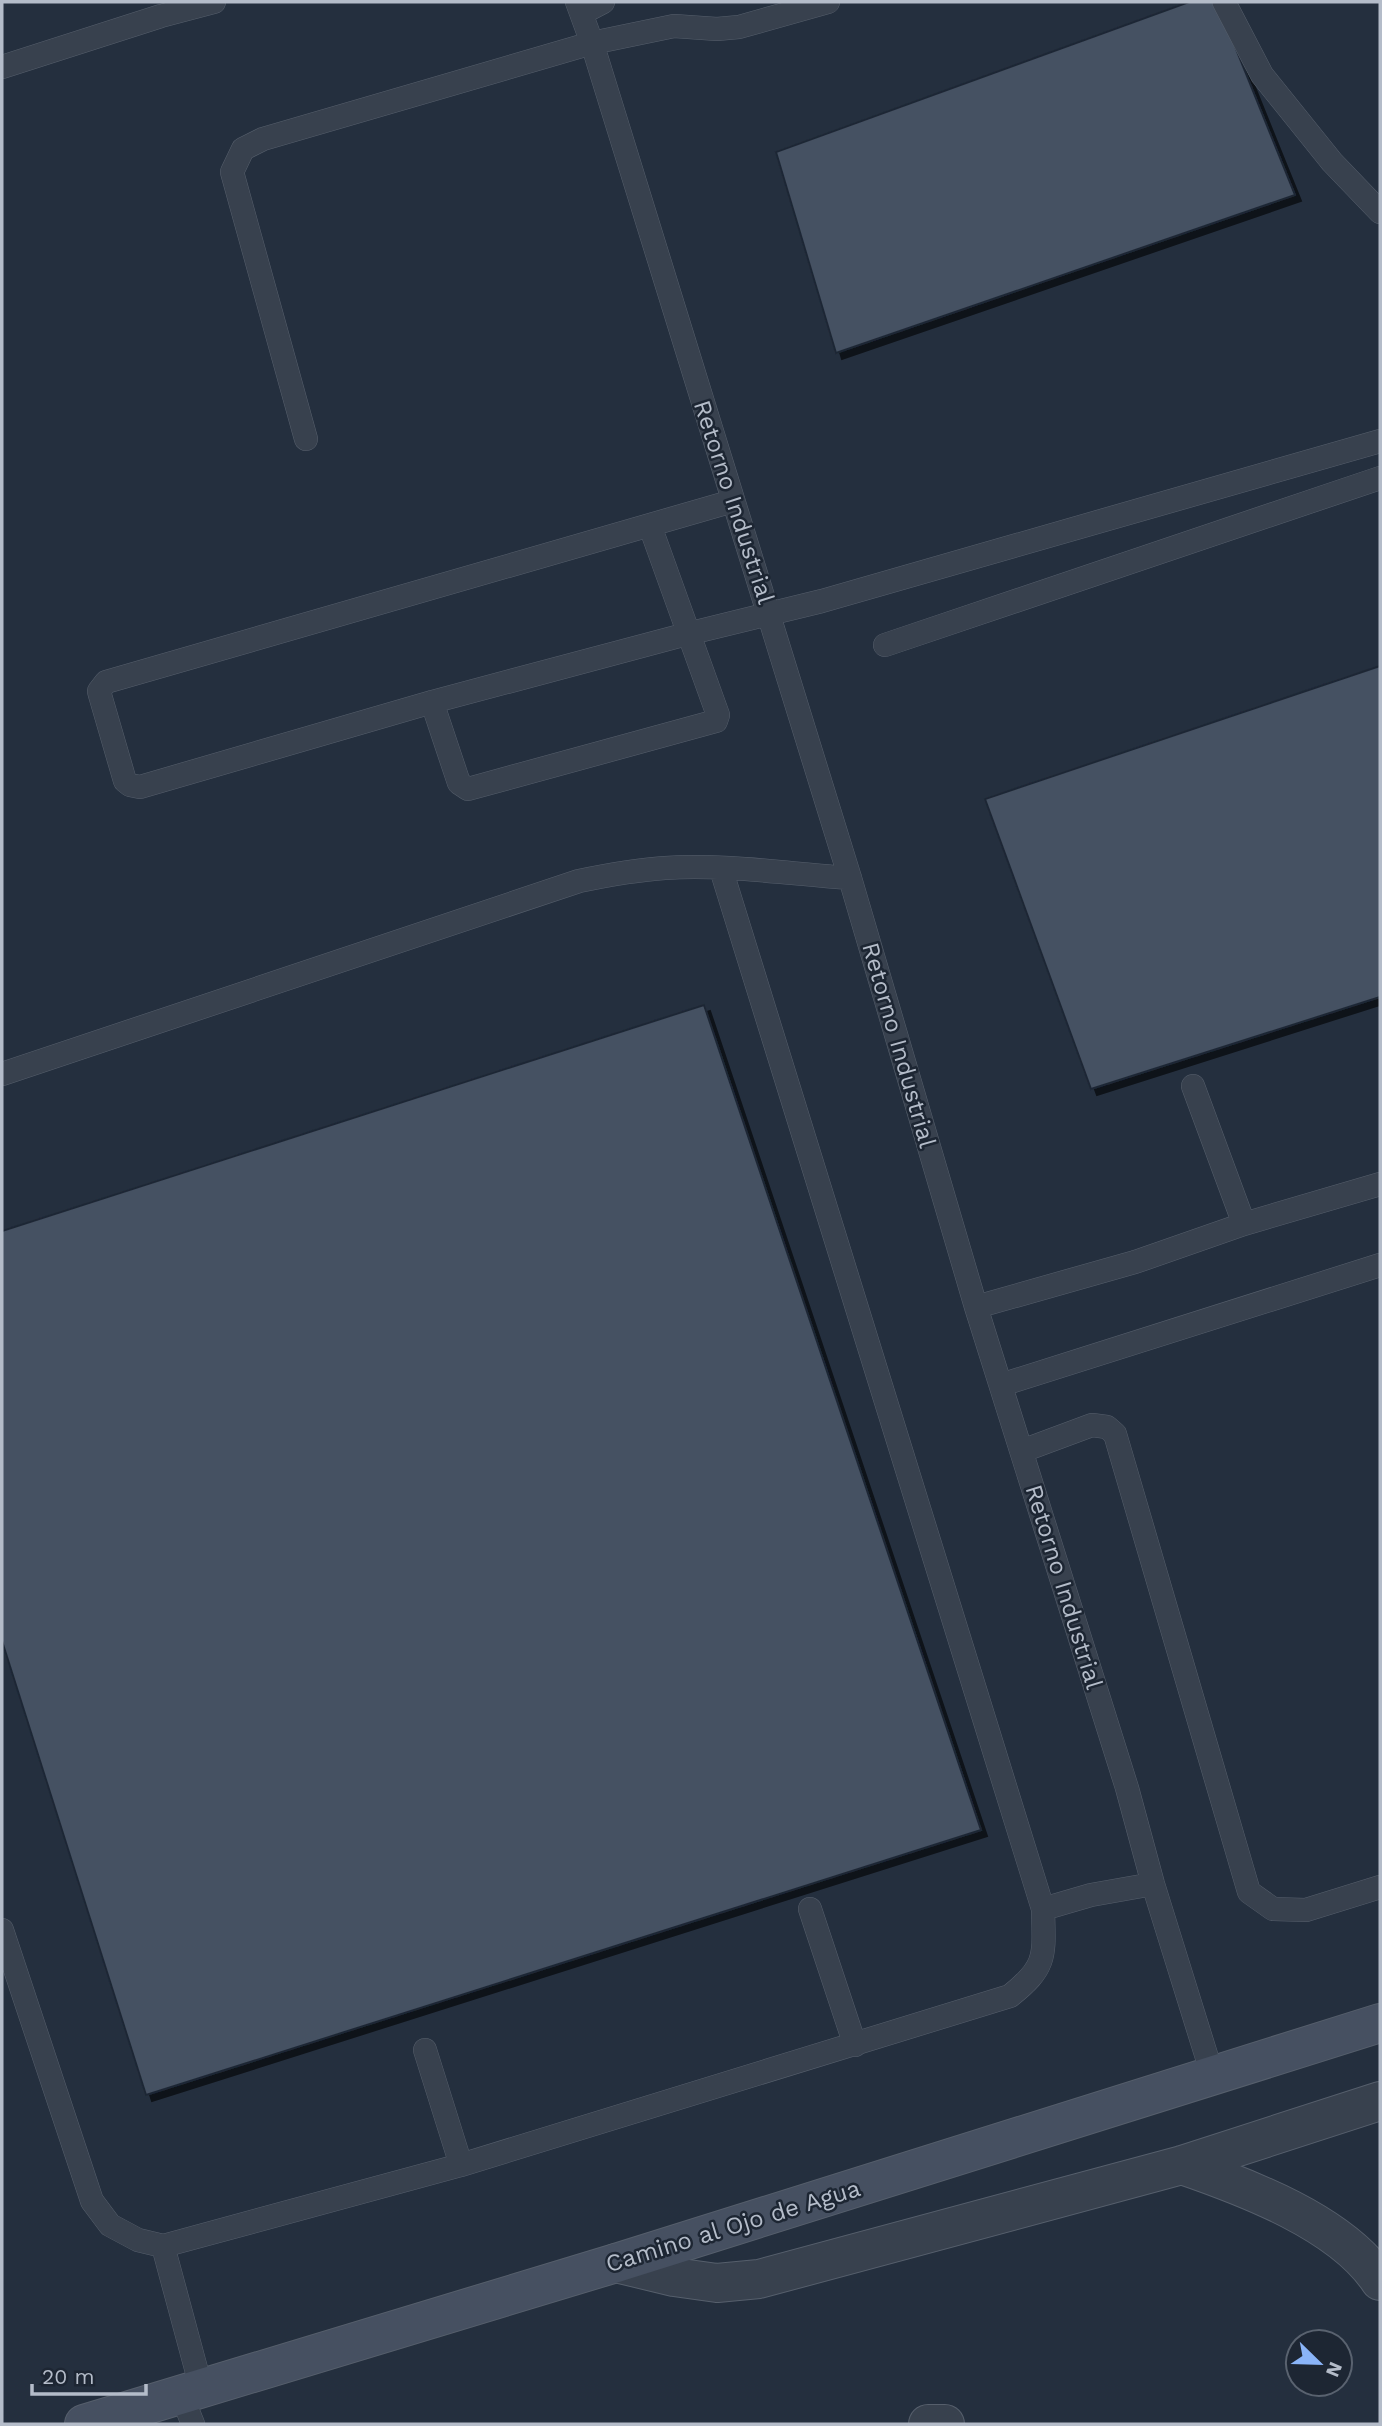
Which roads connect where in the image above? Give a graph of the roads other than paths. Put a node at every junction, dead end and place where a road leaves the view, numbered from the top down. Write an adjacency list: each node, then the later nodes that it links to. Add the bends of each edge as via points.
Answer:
1 (214, 2): 6 (lane)
2 (603, 2): 5 (lane)
3 (828, 2): 7 (lane, via 739,27 674,26)
4 (1224, 2): 9 (lane, via 1262,75 1332,162)
5 (579, 7): 7 (lane, Retorno Industrial)
6 (159, 9): 8 (lane)
7 (592, 43): 10 (lane, via 276,135 243,149 232,172); 13 (lane, Retorno Industrial)
8 (2, 67)
9 (1380, 212)
10 (306, 439)
11 (1380, 441): 15 (lane)
12 (1380, 478): 17 (lane)
13 (733, 501): 14 (lane); 15 (lane, Retorno Industrial)
14 (650, 526): 16 (lane); 18 (lane, via 106,682 99,691 125,780 140,788)
15 (770, 615): 16 (lane); 20 (lane, Retorno Industrial)
16 (687, 634): 18 (lane); 18 (lane, via 718,715 716,721 474,789 459,783)
17 (885, 645)
18 (432, 702)
19 (721, 869): 20 (lane); 21 (lane, via 669,868 579,881); 32 (lane)
20 (850, 878): 26 (lane, Retorno Industrial)
21 (2, 1073)
22 (1193, 1086): 24 (lane)
23 (1380, 1184): 24 (lane)
24 (1244, 1224): 26 (lane, via 1135,1262)
25 (1380, 1265): 27 (lane)
26 (976, 1307): 27 (lane, Retorno Industrial)
27 (1001, 1385): 28 (lane, Retorno Industrial)
28 (1022, 1451): 29 (lane, Retorno Industrial); 30 (lane, via 1092,1425 1107,1427 1115,1434 1249,1892 1273,1909 1306,1910)
29 (1153, 1884): 32 (lane); 37 (lane, Retorno Industrial)
30 (1380, 1887)
31 (810, 1909): 35 (lane)
32 (1043, 1909): 35 (lane, via 1040,1963 1031,1980 1010,1996)
33 (2, 1930): 41 (lane, via 92,2201 110,2225 138,2240)
34 (1380, 2023): 37 (street, Camino al Ojo de Agua)
35 (855, 2045): 39 (lane)
36 (425, 2050): 39 (lane)
37 (1213, 2077): 42 (street, Camino al Ojo de Agua)
38 (1380, 2101): 40 (street)
39 (461, 2165): 41 (lane)
40 (1182, 2165): 42 (street, via 759,2279 718,2283); 43 (street, via 1281,2205 1320,2228)
41 (163, 2246): 44 (lane)
42 (616, 2263): 44 (street, Camino al Ojo de Agua)
43 (1378, 2273)
44 (192, 2402): 45 (street, Camino al Ojo de Agua)
45 (84, 2424)
46 (928, 2424): 47 (street)
47 (945, 2424)

